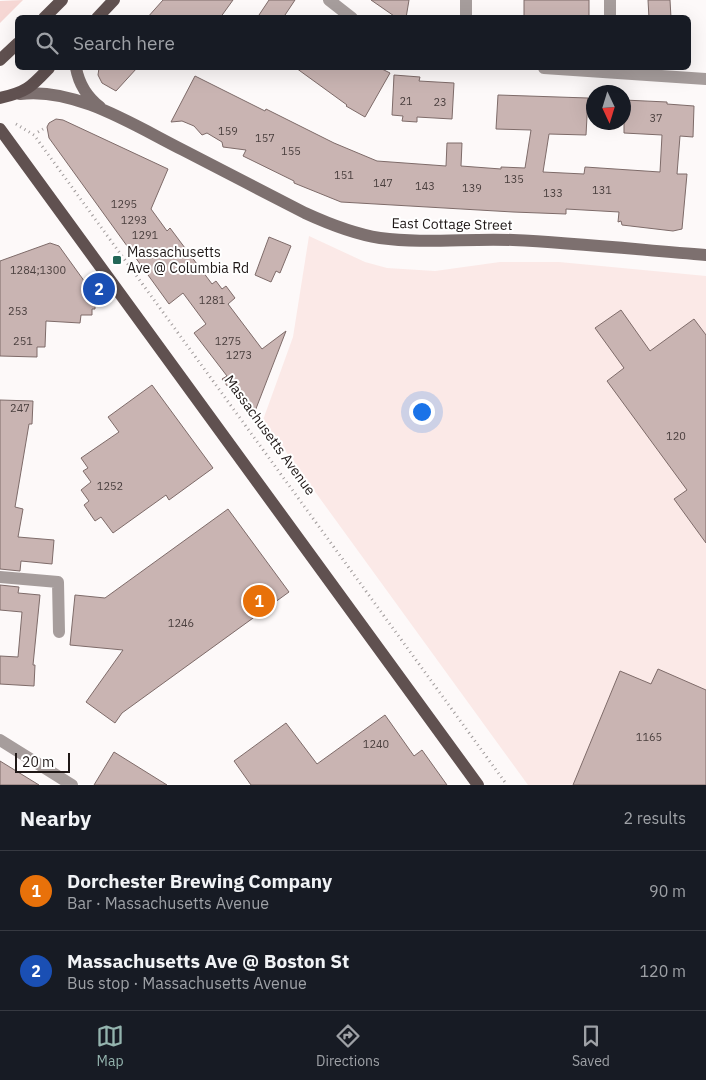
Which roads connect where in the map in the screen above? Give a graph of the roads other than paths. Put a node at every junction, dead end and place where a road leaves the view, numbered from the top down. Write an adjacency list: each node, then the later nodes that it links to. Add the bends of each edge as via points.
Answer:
1 (62, 0): 6 (main road)
2 (114, 0): 7 (main road)
3 (329, 0): 8 (street)
4 (466, 0): 9 (street)
5 (610, 0): 10 (street)
6 (47, 15)
7 (100, 15)
8 (348, 15)
9 (466, 15)
10 (610, 15)
11 (15, 46): 12 (main road)
12 (0, 60)
13 (47, 70): 17 (main road)
14 (76, 70): 19 (street, East Cottage Street, via 84,90)
15 (613, 70): 16 (street)
16 (706, 79)
17 (20, 94): 18 (main road); 19 (street, East Cottage Street, via 64,97)
18 (0, 98)
19 (106, 111): 21 (street, East Cottage Street, via 305,213 367,235 411,240 538,241)
20 (4, 124): 26 (main road)
21 (706, 255)
22 (0, 577): 23 (street, via 58,582)
23 (59, 632)
24 (0, 740): 25 (street)
25 (72, 785)
26 (478, 785)

